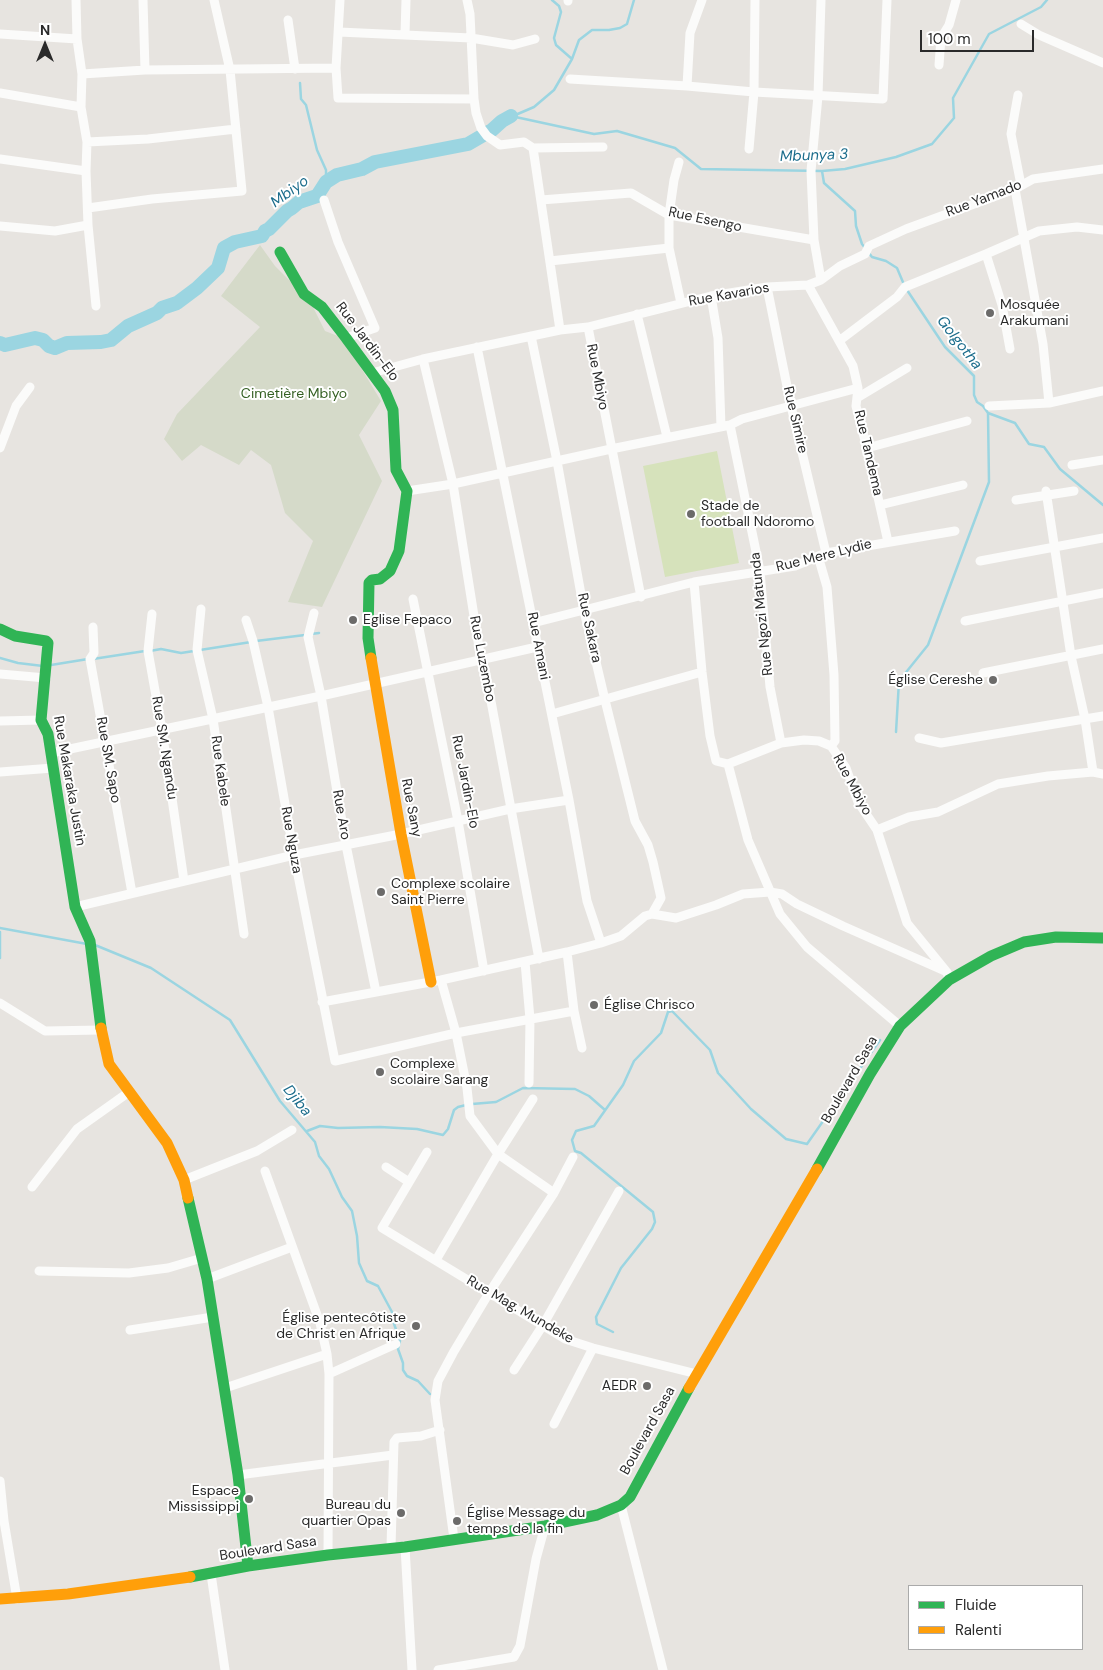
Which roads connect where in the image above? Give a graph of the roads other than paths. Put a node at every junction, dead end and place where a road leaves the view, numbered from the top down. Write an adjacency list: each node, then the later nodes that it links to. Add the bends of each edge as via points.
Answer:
1 (76, 0): 18 (street)
2 (143, 0): 24 (street)
3 (214, 0): 25 (street)
4 (340, 0): 14 (street)
5 (406, 0): 16 (street)
6 (467, 0): 17 (street)
7 (702, 0): 28 (street, via 690,33)
8 (756, 0): 29 (street)
9 (821, 0): 32 (street)
10 (887, 0): 32 (street, via 883,99)
11 (956, 0): 21 (street, via 949,25 941,38)
12 (288, 20): 23 (street)
13 (1021, 24): 20 (street)
14 (339, 32): 16 (street); 22 (street)
15 (0, 34): 18 (street)
16 (405, 34): 17 (street)
17 (471, 38): 19 (street, via 513,45); 33 (street)
18 (77, 39): 26 (street)
19 (535, 39)
20 (1103, 63)
21 (939, 65)
22 (336, 68): 23 (street); 33 (street, via 338,98)
23 (295, 69): 25 (street)
24 (145, 70): 25 (street); 26 (street)
25 (230, 70): 35 (street)
26 (82, 74): 34 (street)
27 (570, 79): 28 (street)
28 (688, 86): 29 (street)
29 (754, 92): 32 (street); 39 (street)
30 (0, 93): 34 (street)
31 (1018, 95): 44 (street, via 1011,134)
32 (818, 96): 53 (street, via 811,171)
33 (474, 99): 38 (street, via 481,128 487,136 500,145 524,142)
34 (81, 107): 36 (street)
35 (236, 129): 36 (street); 47 (street, via 242,191)
36 (87, 142): 43 (street)
37 (603, 147): 38 (street)
38 (533, 148): 46 (street)
39 (749, 149)
40 (0, 159): 43 (street)
41 (679, 162): 48 (street)
42 (1103, 169): 44 (street, Rue Yamado, via 1033,179)
43 (86, 171): 47 (street)
44 (1018, 187): 52 (street); 55 (street, Rue Yamado, via 906,229)
45 (324, 200): 69 (street, via 338,242 375,328)
46 (540, 200): 48 (street, Rue Esengo, via 631,193); 58 (street)
47 (88, 208): 49 (street)
48 (669, 215): 53 (street, Rue Esengo); 54 (street)
49 (88, 225): 50 (street, via 55,231); 64 (street)
50 (0, 226)
51 (1103, 230): 52 (street, via 1077,227 1039,231)
52 (1024, 237): 57 (street); 79 (street, via 1043,344)
53 (814, 240): 59 (street)
54 (669, 248): 58 (street); 63 (street)
55 (867, 250): 59 (street, Rue Kavarios)
56 (280, 252): 69 (street, Rue Jardin-Elo, via 304,294 322,307)
57 (986, 254): 70 (street, via 905,286 897,297); 72 (street, via 1002,305)
58 (550, 260): 67 (street)
59 (821, 280): 60 (street, Rue Kavarios)
60 (808, 285): 61 (street, Rue Kavarios); 70 (street, Rue Tandema)
61 (767, 287): 62 (street, Rue Kavarios); 80 (street, Rue Simire)
62 (711, 296): 63 (street, Rue Kavarios); 83 (street, Rue Ngozi Matunda)
63 (681, 303): 65 (street, Rue Kavarios)
64 (96, 306)
65 (637, 314): 66 (street, Rue Kavarios); 84 (street)
66 (588, 327): 67 (street, Rue Mbiyo); 86 (street, Rue Mbiyo)
67 (560, 330): 68 (street, Rue Mbiyo)
68 (531, 336): 71 (street, Rue Mbiyo); 89 (street, Rue Sakara)
69 (346, 338): 75 (street, Rue Jardin-Elo)
70 (839, 341): 78 (street, Rue Tandema, via 853,366)
71 (477, 347): 73 (street, Rue Mbiyo); 91 (street, Rue Amani)
72 (1010, 348)
73 (423, 359): 75 (street, Rue Mbiyo); 92 (street, Rue Luzembo)
74 (907, 368): 78 (street)
75 (372, 373): 94 (street, Rue Jardin-Elo, via 393,410 396,470)
76 (30, 386): 85 (street, via 16,406)
77 (1103, 391): 79 (street)
78 (857, 393): 80 (street); 87 (street, Rue Tandema, via 856,406)
79 (1049, 403): 81 (street)
80 (791, 406): 83 (street); 103 (street, Rue Simire)
81 (989, 406)
82 (967, 421): 87 (street)
83 (726, 426): 84 (street); 105 (street, Rue Ngozi Matunda)
84 (667, 438): 86 (street)
85 (0, 448)
86 (611, 448): 89 (street); 108 (street, Rue Mbiyo)
87 (867, 448): 98 (street, Rue Tandema)
88 (1103, 460): 90 (street)
89 (557, 461): 91 (street); 112 (street, Rue Sakara)
90 (1072, 465)
91 (503, 473): 92 (street); 117 (street, Rue Amani)
92 (453, 484): 94 (street); 123 (street, Rue Luzembo)
93 (963, 485): 98 (street)
94 (407, 491): 129 (street, Rue Sany, via 398,551 390,571 369,583 368,632)
95 (1074, 491): 96 (street)
96 (1046, 494): 97 (street); 102 (street)
97 (1016, 500)
98 (880, 505): 101 (street, Rue Tandema)
99 (954, 531): 101 (street, Rue Mere Lydie)
100 (1103, 538): 102 (street)
101 (888, 542): 103 (street, Rue Mere Lydie)
102 (1054, 546): 104 (street); 110 (street)
103 (822, 554): 105 (street, Rue Mere Lydie, via 795,566); 143 (street, Rue Simire, via 834,675 835,741)
104 (980, 560)
105 (760, 571): 106 (street, Rue Mere Lydie); 142 (street, Rue Ngozi Matunda, via 770,687)
106 (694, 582): 108 (street, Rue Mere Lydie); 124 (street)
107 (1103, 593): 110 (street)
108 (641, 597): 112 (street, Rue Mere Lydie)
109 (413, 599): 125 (street, Rue Jardin-Elo)
110 (1063, 601): 116 (street); 122 (street)
111 (201, 609): 135 (street, Rue Kabele, via 197,650)
112 (584, 611): 117 (street, Rue Mere Lydie); 131 (street, Rue Sakara)
113 (314, 613): 130 (street, Rue Aro, via 308,633)
114 (152, 614): 139 (street, Rue SM. Ngandu, via 148,651)
115 (246, 620): 132 (street, Rue Nguza)
116 (965, 621)
117 (533, 622): 120 (street, Rue Amani)
118 (93, 627): 141 (street, Rue SM. Sapo, via 94,653 90,659)
119 (0, 629): 128 (street, Rue Makaraka Justin, via 15,636 48,643)
120 (538, 648): 123 (street); 133 (street, Rue Amani)
121 (1103, 649): 122 (street)
122 (1071, 656): 126 (street); 136 (street)
123 (481, 660): 125 (street); 151 (street, Rue Luzembo)
124 (702, 672): 131 (street); 145 (street, via 716,761)
125 (428, 673): 129 (street); 152 (street, Rue Jardin-Elo)
126 (983, 673)
127 (0, 674): 128 (street)
128 (46, 678): 137 (street, Rue Makaraka Justin)
129 (374, 685): 130 (street); 154 (street, Rue Sany)
130 (321, 696): 132 (street); 155 (street, Rue Aro)
131 (604, 700): 133 (street); 162 (street, Rue Sakara, via 635,821 653,862 661,898)
132 (268, 707): 135 (street); 156 (street, Rue Nguza)
133 (552, 714): 150 (street, Rue Amani)
134 (1103, 716): 136 (street)
135 (213, 719): 139 (street); 157 (street, Rue Kabele)
136 (1085, 719): 140 (street, via 941,743); 148 (street)
137 (41, 720): 138 (street); 144 (street, Rue Makaraka Justin, via 48,734)
138 (0, 721)
139 (162, 730): 141 (street); 158 (street, Rue SM. Ngandu)
140 (919, 738)
141 (104, 742): 144 (street); 160 (street, Rue SM. Sapo)
142 (782, 743): 143 (street, Rue Mbiyo, via 804,740); 145 (street, Rue Mbiyo)
143 (831, 746): 153 (street, Rue Mbiyo, via 846,768 858,802)
144 (51, 754): 146 (street, Rue Makaraka Justin)
145 (728, 764): 159 (street, via 748,840)
146 (53, 768): 147 (street); 161 (street, Rue Makaraka Justin)
147 (0, 772)
148 (1093, 772): 149 (street); 153 (street, via 998,784 938,812 908,817)
149 (1103, 774)
150 (569, 800): 151 (street); 165 (street, Rue Amani, via 586,900)
151 (510, 809): 152 (street); 167 (street, Rue Luzembo)
152 (458, 821): 154 (street); 169 (street, Rue Jardin-Elo)
153 (877, 830): 170 (street, Rue Mbiyo, via 907,922)
154 (401, 834): 155 (street); 171 (street, Rue Sany)
155 (346, 845): 156 (street); 172 (street, Rue Aro)
156 (294, 855): 157 (street); 173 (street, Rue Nguza)
157 (234, 868): 158 (street); 163 (street, Rue Kabele)
158 (184, 881): 160 (street)
159 (770, 892): 162 (street, via 743,894 676,918); 170 (street, via 782,894 796,904); 177 (street, via 780,914 807,947)
160 (132, 893): 161 (street)
161 (75, 907): 178 (street, Rue Makaraka Justin, via 91,945)
162 (652, 914): 165 (street, via 644,916 621,936)
163 (244, 934)
164 (1103, 938): 170 (street, Boulevard Sasa, via 1056,936 1024,942)
165 (601, 944): 166 (street)
166 (567, 952): 167 (street); 175 (street)
167 (539, 959): 168 (street)
168 (525, 962): 169 (street); 176 (street)
169 (484, 971): 171 (street)
170 (948, 976): 177 (street, Boulevard Sasa)
171 (436, 981): 172 (street); 179 (street, Rue Sany)
172 (376, 992): 173 (street)
173 (322, 1002): 179 (street, Rue Nguza, via 336,1061)
174 (0, 1003): 178 (street, via 45,1031)
175 (574, 1011): 176 (street); 180 (street)
176 (530, 1019): 179 (street); 181 (street)
177 (900, 1026): 209 (street, Boulevard Sasa)
178 (100, 1030): 182 (street, Rue Makaraka Justin, via 109,1064)
179 (456, 1033): 186 (street, Rue Sany, via 468,1088 470,1116)
180 (582, 1048)
181 (530, 1083)
182 (129, 1092): 190 (street, Rue Makaraka Justin, via 168,1143); 192 (street, via 77,1129)
183 (533, 1099): 186 (street)
184 (292, 1130): 190 (street, via 257,1151)
185 (427, 1152): 191 (street)
186 (498, 1154): 194 (street, Rue Sany); 197 (street)
187 (573, 1157): 194 (street)
188 (386, 1167): 191 (street)
189 (265, 1171): 195 (street)
190 (184, 1180): 196 (street, Rue Makaraka Justin)
191 (409, 1182): 197 (street, Rue Mag. Mundeke, via 382,1228)
192 (32, 1187)
193 (618, 1191): 202 (street)
194 (554, 1193): 200 (street)
195 (292, 1247): 199 (street); 206 (street, via 320,1323)
196 (202, 1258): 198 (street, via 168,1268 128,1273); 199 (street, Rue Makaraka Justin)
197 (436, 1260): 200 (street, Rue Mag. Mundeke)
198 (39, 1271)
199 (207, 1279): 201 (street, Rue Makaraka Justin)
200 (489, 1293): 202 (street, Rue Mag. Mundeke); 212 (street, via 438,1381 435,1400)
201 (213, 1317): 203 (street); 210 (street, Rue Makaraka Justin)
202 (543, 1325): 205 (street, Rue Mag. Mundeke, via 565,1339); 207 (street)
203 (130, 1330)
204 (396, 1344): 208 (street)
205 (593, 1348): 209 (street, Rue Mag. Mundeke); 211 (street)
206 (327, 1354): 208 (street); 210 (street)
207 (514, 1370)
208 (329, 1374): 214 (street)
209 (697, 1374): 217 (street, Boulevard Sasa, via 630,1497)
210 (225, 1388): 215 (street, Rue Makaraka Justin)
211 (554, 1424)
212 (440, 1430): 213 (street, via 397,1438); 220 (street)
213 (393, 1455): 214 (street); 221 (street)
214 (328, 1464): 215 (street); 223 (street)
215 (238, 1475): 224 (street, Rue Makaraka Justin)
216 (0, 1482): 218 (street)
217 (621, 1505): 219 (street, Boulevard Sasa, via 597,1515); 231 (street)
218 (2, 1521): 227 (street)
219 (545, 1526): 220 (street, Boulevard Sasa); 230 (street, via 520,1646 514,1657)
220 (454, 1539): 222 (street, Boulevard Sasa)
221 (391, 1547): 222 (street, Boulevard Sasa); 223 (street, Boulevard Sasa)
222 (405, 1547): 229 (street)
223 (328, 1555): 224 (street, Boulevard Sasa)
224 (248, 1566): 225 (street, Boulevard Sasa)
225 (211, 1574): 227 (street, Boulevard Sasa); 228 (street)
226 (0, 1599): 227 (street, Boulevard Sasa)
227 (17, 1599)
228 (225, 1670)
229 (412, 1670)
230 (438, 1670)
231 (663, 1670)

